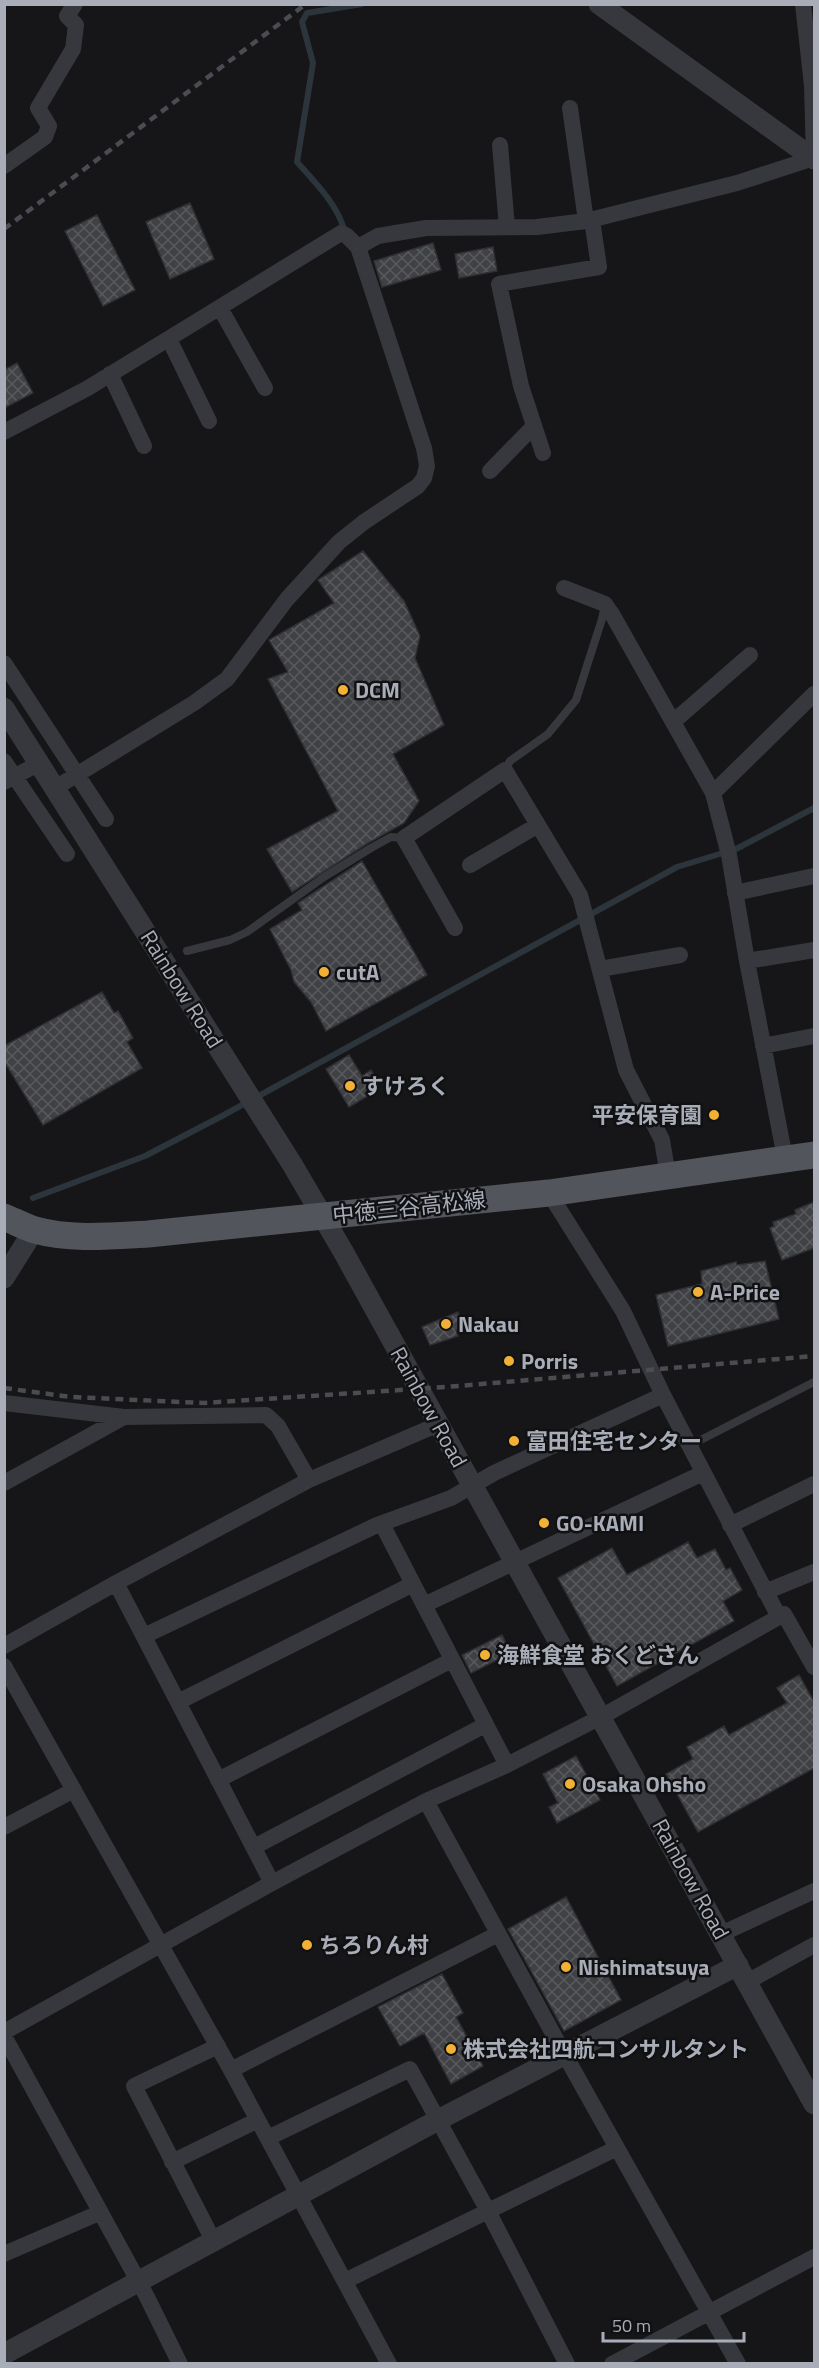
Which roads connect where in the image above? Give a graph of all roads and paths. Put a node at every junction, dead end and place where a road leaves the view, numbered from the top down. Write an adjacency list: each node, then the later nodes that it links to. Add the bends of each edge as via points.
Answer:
1 (75, 4): 7 (street, via 67,16 76,25 73,49 38,108 49,126 45,137)
2 (599, 4): 6 (street)
3 (803, 4): 6 (street, via 812,86)
4 (570, 108): 8 (street)
5 (500, 145): 9 (street)
6 (814, 158): 8 (street, via 737,183)
7 (4, 166)
8 (589, 220): 9 (street); 16 (street, via 599,267 499,284 521,386)
9 (507, 228): 10 (street, via 426,228 378,236)
10 (358, 247): 11 (street, via 341,234); 31 (street, via 424,448 424,478 411,492 339,542 287,599 227,679 194,704)
11 (220, 308): 12 (street); 14 (street)
12 (169, 339): 13 (street); 15 (street)
13 (110, 374): 17 (street); 18 (street)
14 (264, 388)
15 (209, 421)
16 (534, 426): 19 (street); 20 (street)
17 (4, 432)
18 (144, 446)
19 (543, 453)
20 (490, 471)
21 (564, 588): 22 (street)
22 (605, 604): 27 (street); 30 (lane, via 576,700 548,734 510,761)
23 (750, 655): 27 (street)
24 (4, 663): 31 (street)
25 (814, 694): 34 (street)
26 (4, 708): 29 (street, Rainbow Road)
27 (673, 722): 34 (street)
28 (4, 761): 32 (street)
29 (40, 763): 32 (street); 33 (street, Rainbow Road)
30 (505, 770): 36 (street); 37 (street)
31 (78, 775): 33 (street); 35 (street)
32 (10, 779): 38 (street)
33 (55, 788): 54 (street, Rainbow Road)
34 (713, 793): 41 (street)
35 (106, 819)
36 (538, 825): 39 (street); 47 (street, via 580,895)
37 (404, 838): 42 (street); 44 (lane, via 391,837 371,848 239,936)
38 (67, 854)
39 (470, 865)
40 (814, 876): 41 (street)
41 (735, 893): 46 (street)
42 (455, 928)
43 (814, 950): 46 (street)
44 (187, 951)
45 (680, 955): 47 (street)
46 (747, 961): 49 (street)
47 (600, 969): 52 (street, via 626,1070 662,1140)
48 (814, 1036): 49 (street)
49 (763, 1046): 51 (street)
50 (814, 1155): 51 (main road, 中徳三谷高松線)
51 (785, 1158): 52 (main road, 中徳三谷高松線)
52 (668, 1176): 53 (main road, 中徳三谷高松線)
53 (549, 1193): 54 (main road, 中徳三谷高松線); 59 (street, via 623,1311)
54 (322, 1216): 56 (main road, 中徳三谷高松線, via 148,1234 67,1235); 62 (street, Rainbow Road)
55 (4, 1217): 56 (main road, 中徳三谷高松線)
56 (34, 1230): 57 (street)
57 (4, 1278)
58 (814, 1382): 63 (lane)
59 (663, 1395): 63 (street); 68 (street)
60 (4, 1403): 61 (street)
61 (124, 1417): 65 (street, via 266,1415 278,1426); 66 (street)
62 (439, 1424): 65 (street); 68 (street, Rainbow Road)
63 (689, 1446): 64 (street)
64 (703, 1473): 70 (street); 71 (street)
65 (309, 1480): 73 (street)
66 (4, 1484)
67 (814, 1484): 70 (street)
68 (473, 1486): 69 (street); 71 (street, Rainbow Road)
69 (382, 1524): 74 (street); 78 (street)
70 (730, 1525): 75 (street)
71 (515, 1563): 76 (street); 84 (street, Rainbow Road)
72 (814, 1572): 75 (street)
73 (116, 1583): 78 (street); 79 (street)
74 (412, 1584): 76 (street); 83 (street)
75 (765, 1592): 77 (street)
76 (424, 1605): 81 (street)
77 (779, 1617): 80 (street, via 784,1614); 84 (street)
78 (144, 1636): 83 (street)
79 (4, 1646)
80 (812, 1659)
81 (452, 1660): 85 (street); 87 (street)
82 (4, 1666): 88 (street)
83 (178, 1702): 87 (street)
84 (601, 1717): 86 (street); 95 (street, Rainbow Road)
85 (485, 1725): 86 (street); 91 (street)
86 (507, 1765): 89 (street)
87 (219, 1780): 91 (street)
88 (74, 1790): 90 (street); 97 (street)
89 (426, 1801): 92 (street); 94 (street)
90 (4, 1827)
91 (254, 1847): 92 (street)
92 (272, 1883): 97 (street)
93 (814, 1891): 95 (street)
94 (498, 1934): 101 (street); 102 (street)
95 (721, 1934): 98 (street, Rainbow Road)
96 (814, 1945): 98 (street)
97 (161, 1947): 99 (street); 100 (street)
98 (742, 1973): 101 (street); 103 (street, Rainbow Road)
99 (4, 2034): 111 (street)
100 (218, 2046): 102 (street); 108 (street, via 134,2086)
101 (565, 2054): 105 (street); 107 (street)
102 (231, 2070): 104 (street)
103 (814, 2104)
104 (258, 2120): 106 (street); 108 (street)
105 (438, 2120): 106 (street, via 410,2069); 109 (street); 110 (street)
106 (268, 2138): 109 (street)
107 (616, 2148): 110 (street); 117 (street)
108 (172, 2162): 112 (street)
109 (298, 2195): 112 (street); 115 (street)
110 (488, 2211): 115 (street); 121 (street)
111 (99, 2213): 113 (street); 116 (street)
112 (213, 2240): 116 (street)
113 (4, 2254)
114 (814, 2258): 117 (street)
115 (345, 2280): 120 (street)
116 (137, 2281): 118 (street); 119 (street)
117 (710, 2312): 122 (street); 123 (street)
118 (4, 2354)
119 (180, 2364)
120 (389, 2364)
121 (567, 2364)
122 (612, 2364)
123 (738, 2364)

